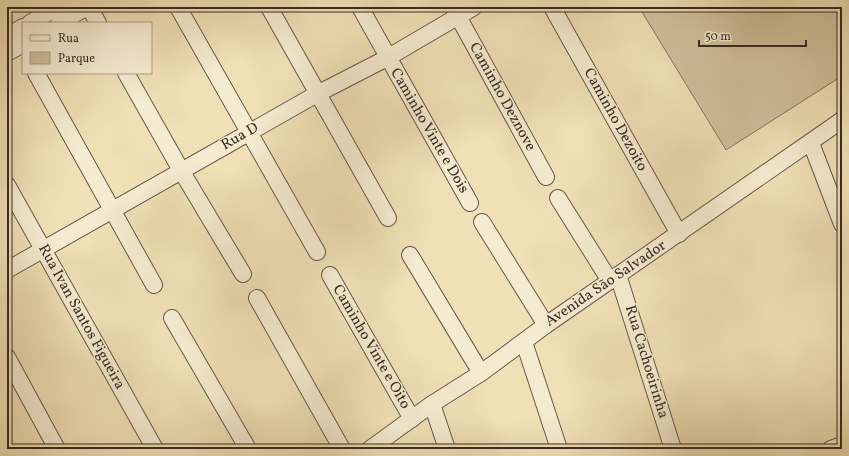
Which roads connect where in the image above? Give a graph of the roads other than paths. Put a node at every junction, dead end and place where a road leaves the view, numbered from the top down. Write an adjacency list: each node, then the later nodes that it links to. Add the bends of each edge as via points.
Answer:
1 (58, 7): 9 (street)
2 (88, 7): 10 (street); 11 (street)
3 (178, 7): 17 (street)
4 (269, 7): 15 (street)
5 (360, 7): 12 (street, Caminho Vinte e Dois)
6 (474, 7): 8 (street, Rua D)
7 (552, 7): 28 (street, Caminho Dezoito)
8 (455, 12): 12 (street, Rua D); 20 (street, Caminho Deznove)
9 (32, 22)
10 (61, 22)
11 (97, 22)
12 (387, 58): 15 (street, Rua D); 23 (street, Caminho Vinte e Dois)
13 (37, 74): 24 (street)
14 (127, 74): 19 (street)
15 (317, 94): 17 (street, Rua D); 25 (street)
16 (842, 120): 18 (street, Avenida São Salvador)
17 (248, 132): 19 (street, Rua D); 30 (street)
18 (811, 143): 27 (street); 28 (street, Avenida São Salvador)
19 (182, 172): 24 (street, Rua D); 33 (street)
20 (546, 177)
21 (7, 185): 29 (street, Rua Ivan Santos Figueira)
22 (558, 198): 35 (street)
23 (470, 203)
24 (111, 211): 29 (street, Rua D); 36 (street)
25 (388, 218)
26 (482, 222): 39 (street)
27 (842, 224)
28 (679, 234): 35 (street, Avenida São Salvador)
29 (43, 250): 32 (street, Rua D); 47 (street, Rua Ivan Santos Figueira)
30 (317, 252)
31 (410, 255): 42 (street)
32 (7, 270)
33 (243, 274)
34 (330, 275): 44 (street, Caminho Vinte e Oito)
35 (614, 278): 39 (street, Avenida São Salvador); 53 (street, Rua Cachoeirinha)
36 (154, 285)
37 (257, 298): 49 (street)
38 (172, 318): 48 (street)
39 (546, 324): 40 (street, Avenida São Salvador)
40 (524, 342): 42 (street, Avenida São Salvador); 52 (street)
41 (7, 357): 46 (street)
42 (481, 373): 43 (street, Avenida São Salvador)
43 (432, 404): 44 (street, Avenida São Salvador); 51 (street)
44 (412, 419): 50 (street, Avenida São Salvador)
45 (842, 444): 54 (street)
46 (57, 449)
47 (155, 449)
48 (248, 449)
49 (342, 449)
50 (370, 449)
51 (447, 449)
52 (559, 449)
53 (673, 449)
54 (831, 449)

